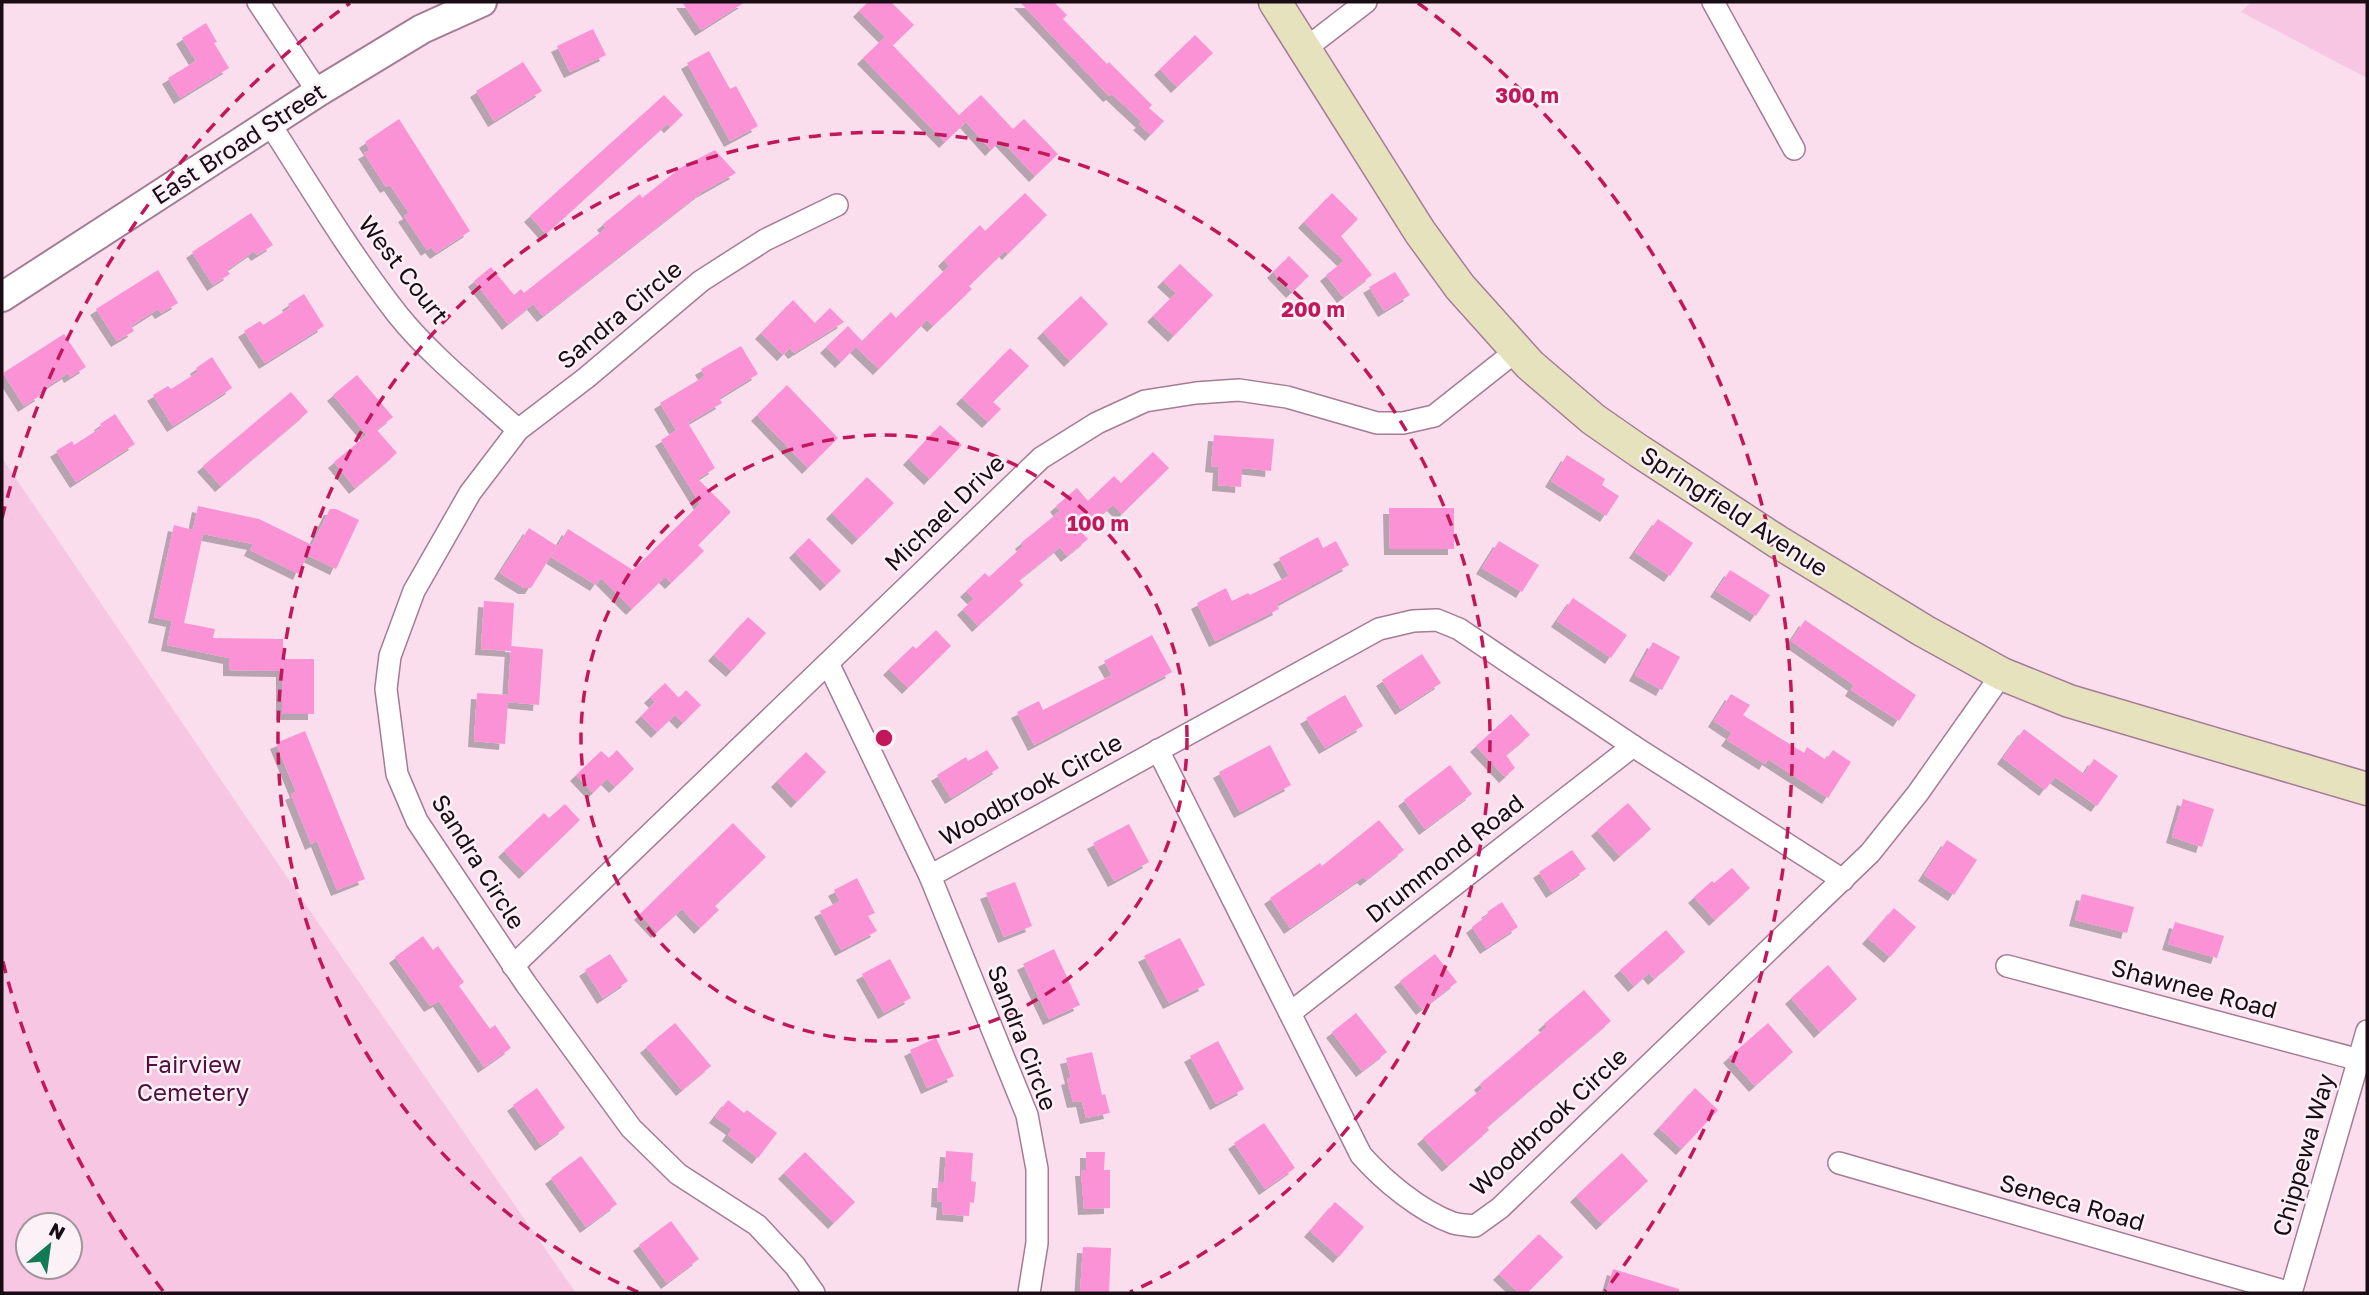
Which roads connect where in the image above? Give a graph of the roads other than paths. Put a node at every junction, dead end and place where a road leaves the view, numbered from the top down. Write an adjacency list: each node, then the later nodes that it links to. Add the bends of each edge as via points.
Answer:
1 (258, 2): 7 (street)
2 (482, 2): 7 (street, East Broad Street, via 422,29)
3 (1275, 2): 6 (main road, Springfield Avenue)
4 (1366, 2): 6 (street)
5 (1713, 2): 9 (street)
6 (1305, 49): 12 (main road, Springfield Avenue, via 1420,232)
7 (318, 92): 8 (street, East Broad Street)
8 (270, 124): 11 (street, East Broad Street); 13 (street, West Court, via 400,318)
9 (1794, 149)
10 (837, 205): 13 (street, Sandra Circle, via 765,240 701,281)
11 (2, 297)
12 (1516, 351): 14 (street, Michael Drive, via 1434,416 1403,423 1377,423 1287,397 1239,390 1145,401 1097,423 1041,458); 15 (main road, Springfield Avenue, via 1560,392 1639,451 1778,542)
13 (518, 430): 21 (street, Sandra Circle, via 470,493 414,591 390,656 386,690 397,774 417,821)
14 (828, 663): 19 (street, Sandra Circle); 21 (street, Michael Drive)
15 (2002, 674): 18 (main road, Springfield Avenue, via 2069,701); 20 (street, Woodbrook Circle, via 1918,793)
16 (1633, 746): 17 (street, Woodbrook Circle, via 1459,629 1437,620 1379,629); 20 (street, Woodbrook Circle); 23 (street, Drummond Road)
17 (1158, 750): 19 (street, Woodbrook Circle); 23 (street, Woodbrook Circle)
18 (2367, 789)
19 (930, 876): 28 (street, Sandra Circle, via 1027,1115 1037,1169 1037,1242)
20 (1843, 880): 23 (street, Woodbrook Circle, via 1500,1208 1475,1226 1454,1224 1415,1202 1382,1179 1361,1155)
21 (513, 966): 27 (street, Sandra Circle, via 631,1128 678,1174 757,1226)
22 (2007, 966): 25 (street, Shawnee Road)
23 (1290, 1013)
24 (2367, 1031): 25 (street, Chippewa Way)
25 (2363, 1061): 29 (street, Chippewa Way)
26 (1839, 1163): 29 (street, Seneca Road)
27 (814, 1293)
28 (1029, 1293)
29 (2291, 1293)

